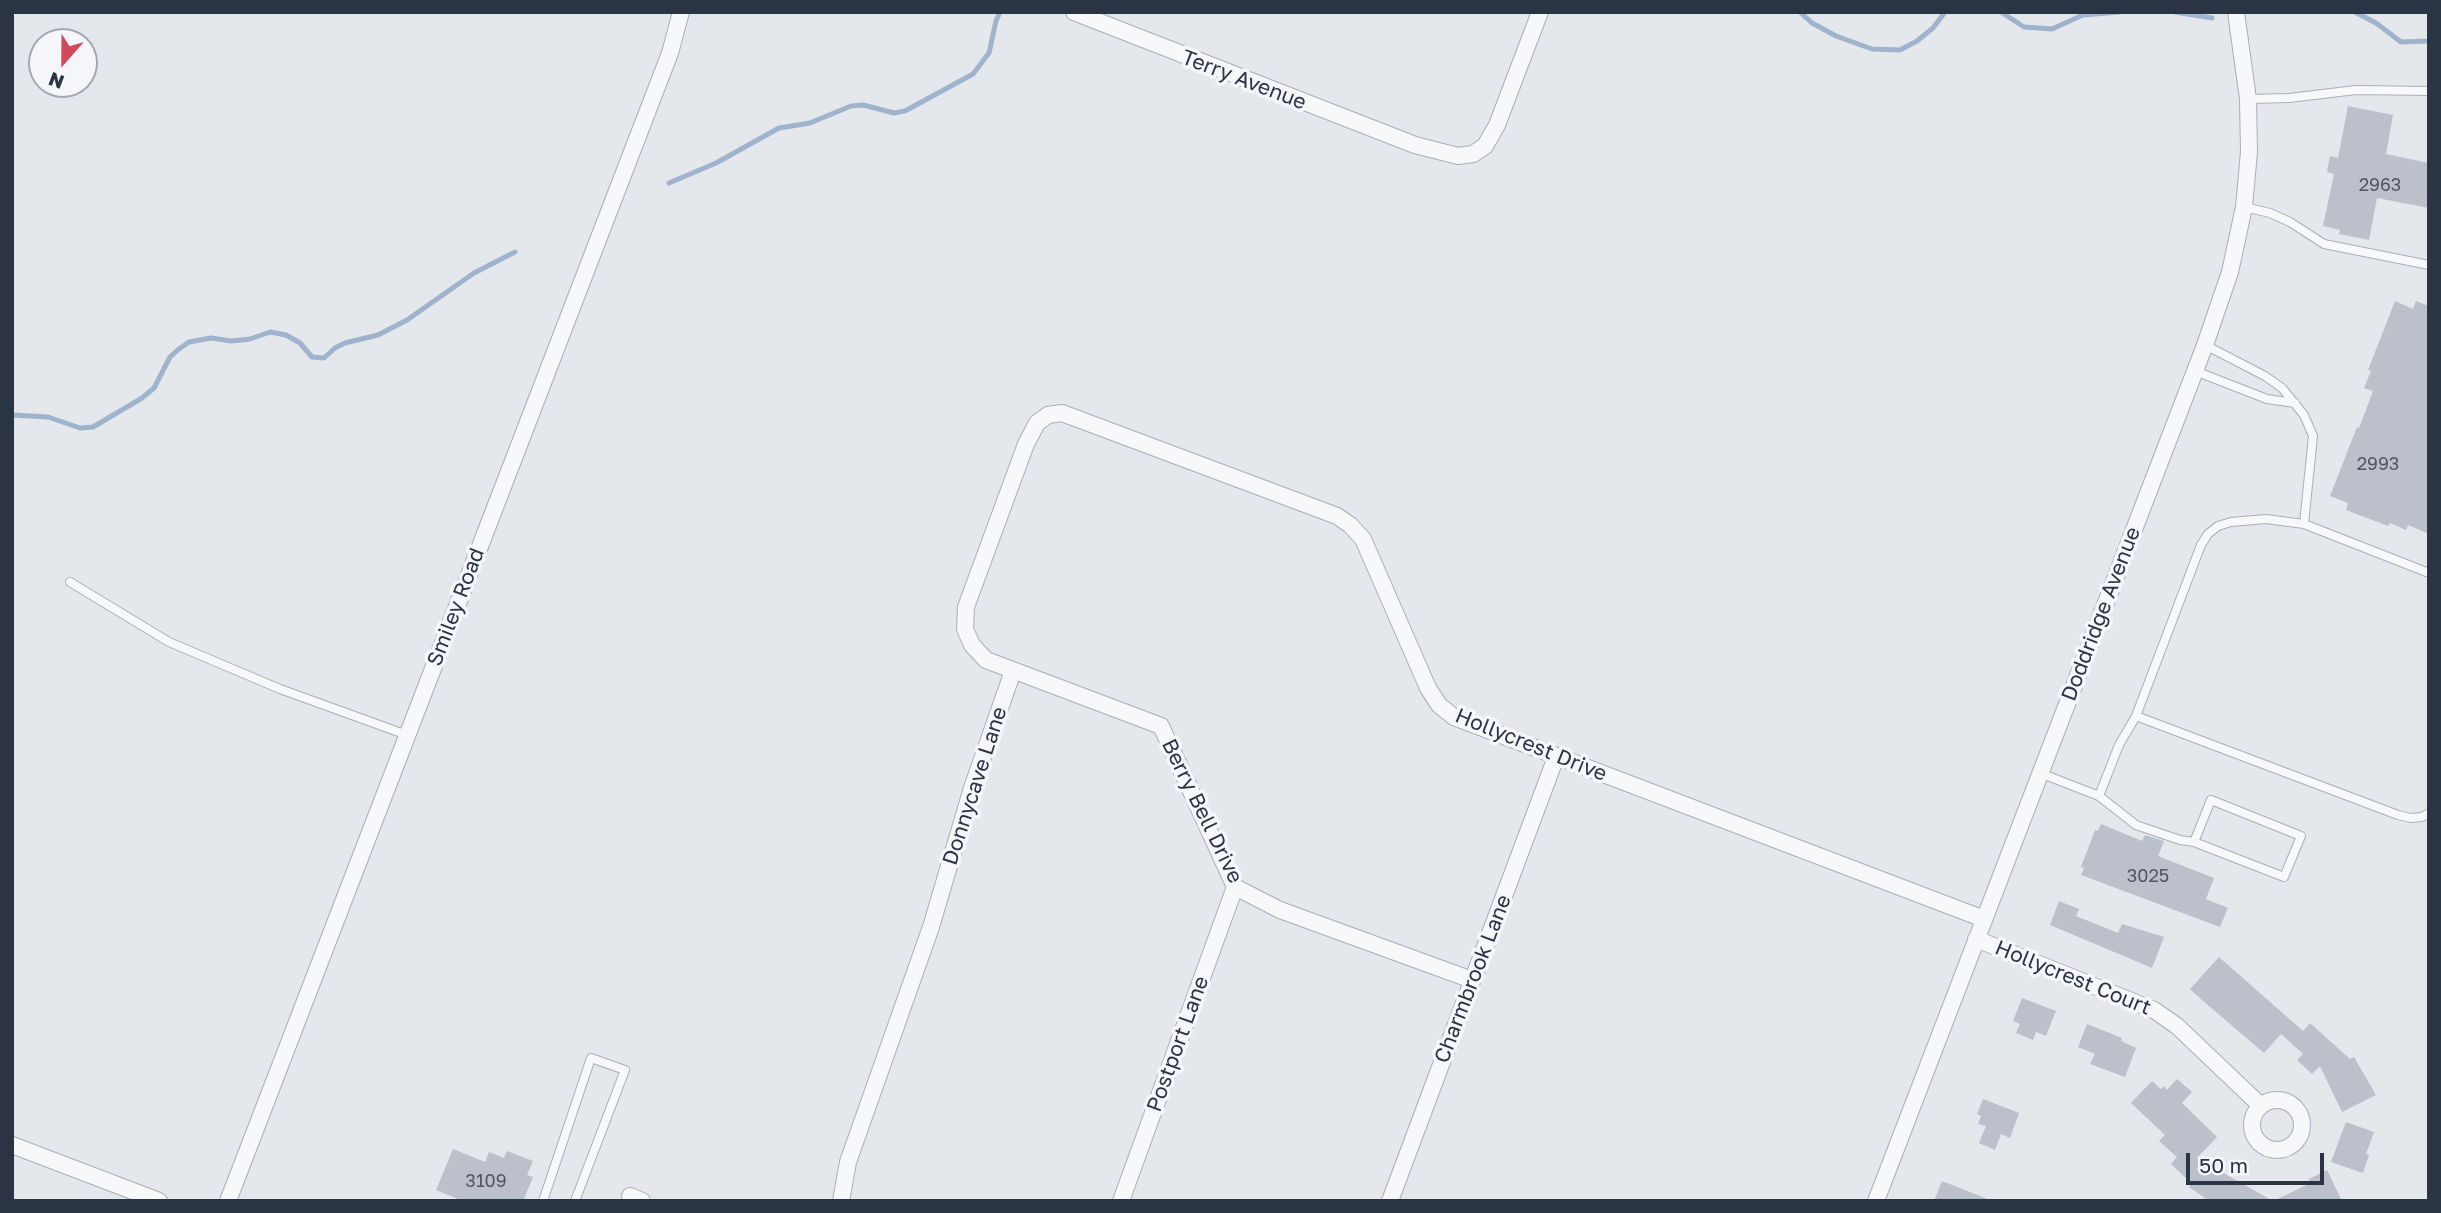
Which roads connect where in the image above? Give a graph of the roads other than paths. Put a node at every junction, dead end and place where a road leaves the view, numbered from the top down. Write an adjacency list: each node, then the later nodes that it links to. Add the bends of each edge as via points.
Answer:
1 (681, 12): 17 (street, Smiley Road, via 670,53)
2 (1074, 12): 3 (street, Terry Avenue, via 1415,145 1458,156 1485,146 1497,125)
3 (1540, 12)
4 (2236, 12): 6 (street, Doddridge Avenue)
5 (2429, 91): 6 (lane, via 2356,90)
6 (2248, 99): 7 (street, Doddridge Avenue)
7 (2244, 207): 8 (lane, via 2290,222 2324,244); 9 (street, Doddridge Avenue, via 2231,272)
8 (2429, 265)
9 (2205, 345): 10 (street, Doddridge Avenue); 11 (lane, via 2265,376)
10 (2195, 371): 11 (lane, via 2267,399); 19 (street, Doddridge Avenue)
11 (2295, 403): 12 (lane, via 2313,436)
12 (2304, 524): 13 (lane); 16 (lane, via 2266,519 2231,522 2208,534)
13 (2429, 573)
14 (70, 582): 17 (lane, via 169,642 280,690)
15 (1013, 671): 18 (street, Hollycrest Drive, via 986,660 972,645 965,629 966,607 1026,444 1037,423 1062,413 1337,516 1350,525 1363,539 1439,705 1454,717); 23 (street, Berry Bell Drive, via 1161,726); 33 (street, Donnycave Lane, via 931,927 848,1162)
16 (2136, 716): 20 (lane); 21 (lane, via 2398,815 2410,818)
17 (407, 735): 30 (street, Smiley Road)
18 (1556, 757): 24 (street, Hollycrest Drive); 26 (street, Charmbrook Lane)
19 (2040, 773): 20 (lane); 24 (street, Doddridge Avenue)
20 (2099, 796): 22 (lane, via 2136,825)
21 (2429, 813)
22 (2194, 842): 22 (lane, via 2284,877 2301,836 2211,800)
23 (1235, 887): 26 (street, Berry Bell Drive, via 1280,910); 34 (street, Postport Lane)
24 (1984, 919): 25 (street, Doddridge Avenue)
25 (1976, 939): 27 (street, Hollycrest Court, via 2154,1010 2177,1026); 36 (street, Doddridge Avenue)
26 (1472, 980): 35 (street, Charmbrook Lane)
27 (2260, 1106)
28 (12, 1145): 29 (street)
29 (159, 1201)
30 (228, 1201)
31 (543, 1201): 32 (lane, via 591,1058 625,1070)
32 (575, 1201)
33 (841, 1201)
34 (1121, 1201)
35 (1390, 1201)
36 (1876, 1201)

